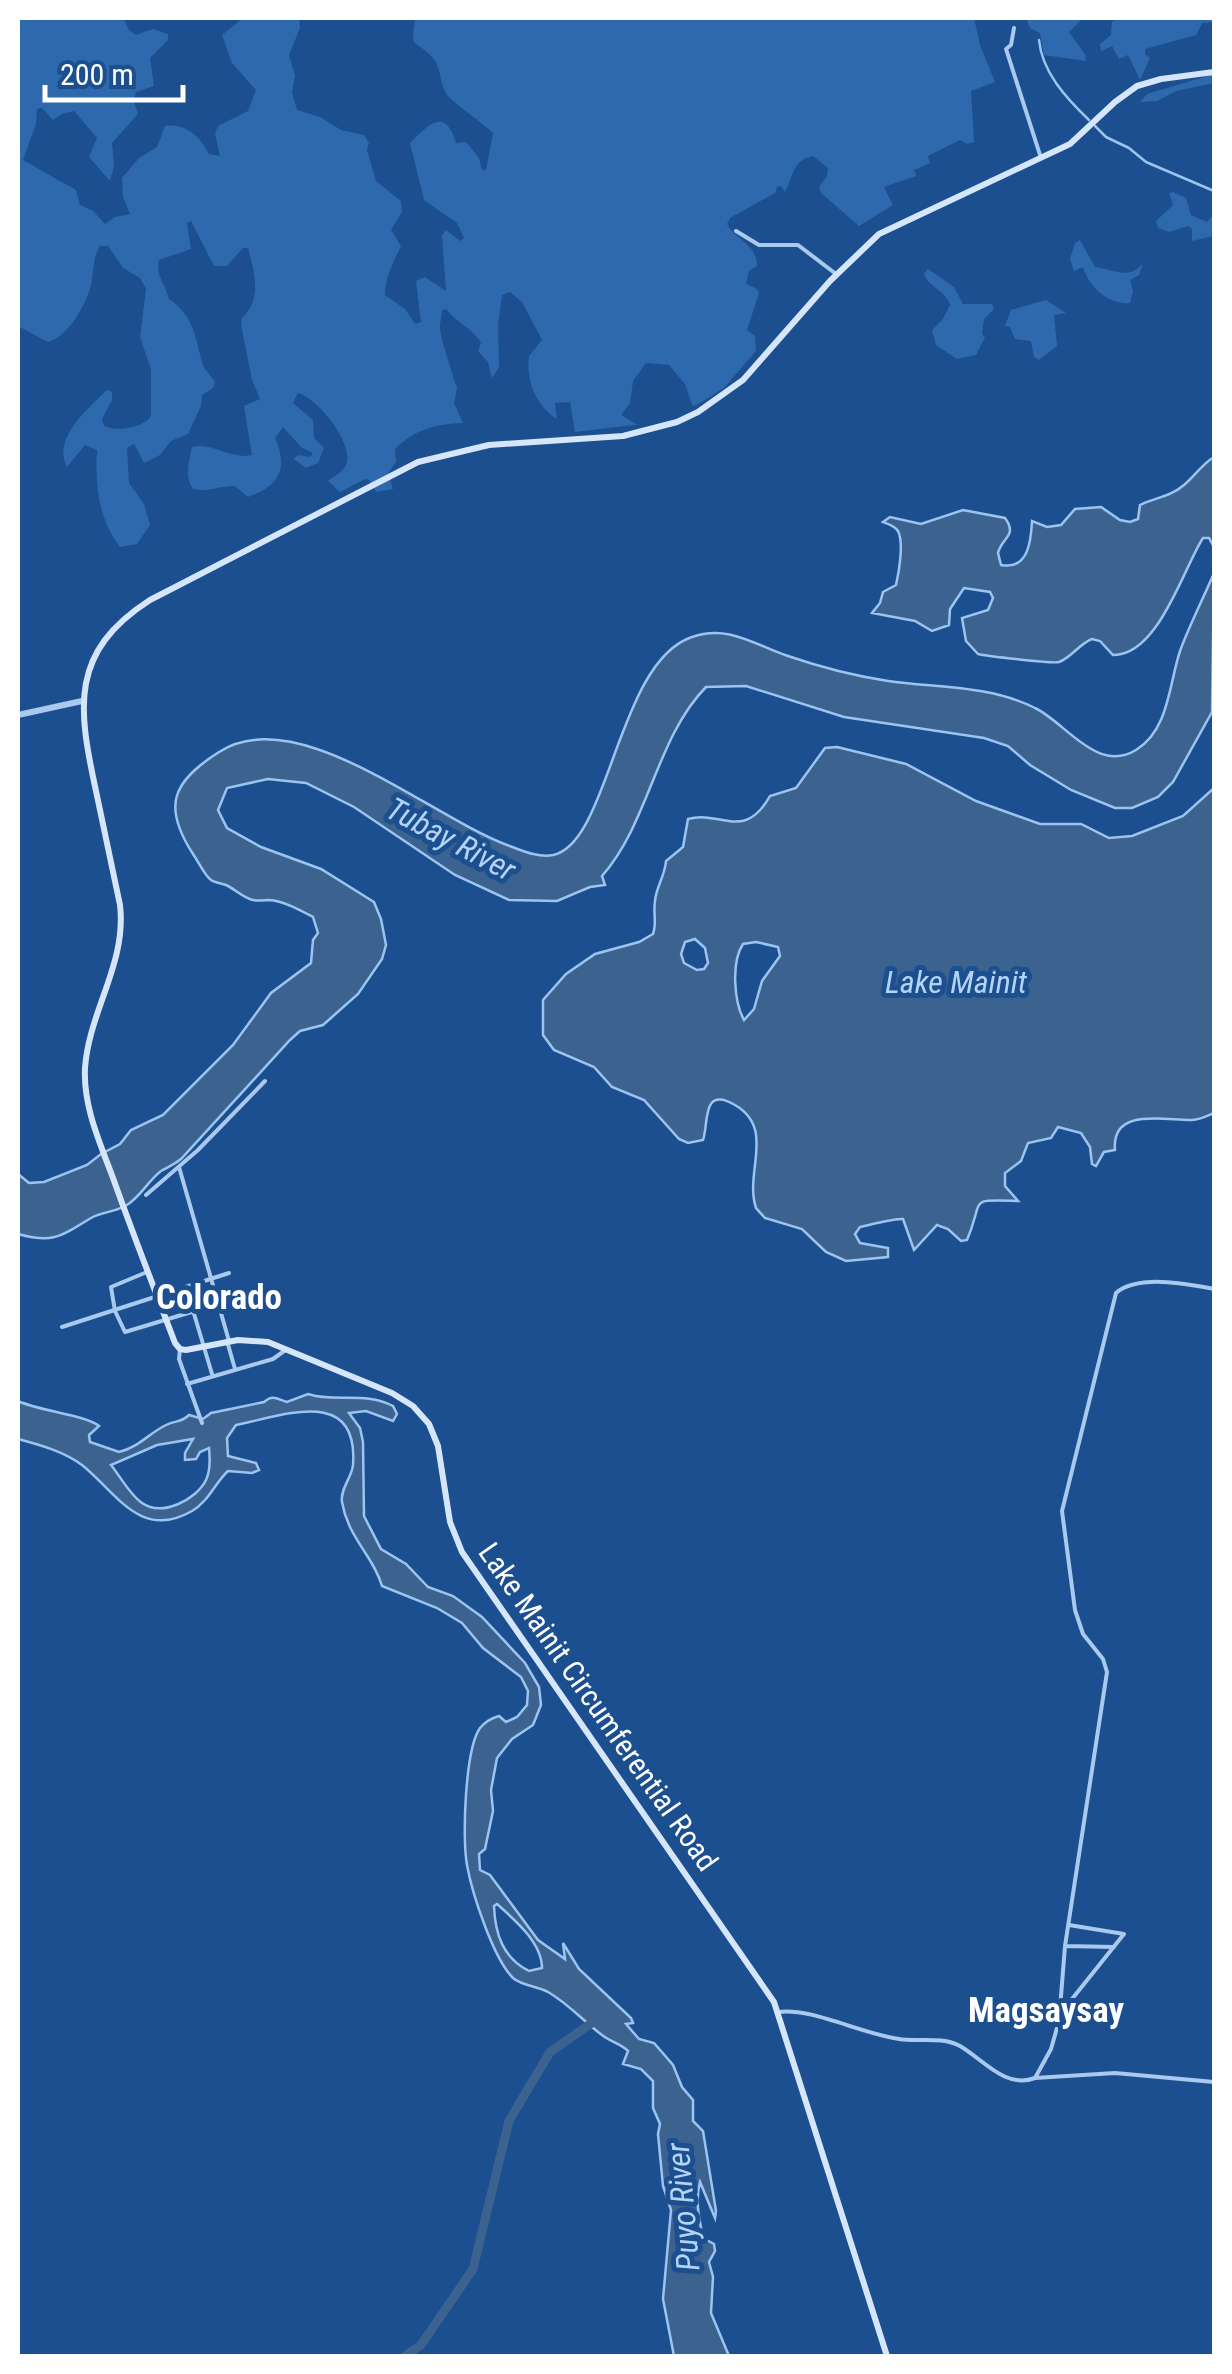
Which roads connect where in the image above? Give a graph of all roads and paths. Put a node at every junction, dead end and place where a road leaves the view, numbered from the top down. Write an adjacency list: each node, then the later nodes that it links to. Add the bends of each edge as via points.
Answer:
1 (1014, 28): 3 (street, via 1006,49)
2 (1214, 72): 3 (main road, via 1137,86 1077,139)
3 (1041, 158): 5 (main road, via 892,226)
4 (736, 231): 5 (street, via 759,245 798,245)
5 (836, 274): 6 (main road, via 743,380 698,412 623,436 489,445 418,462 150,600 110,632)
6 (82, 700): 7 (street); 11 (main road, via 122,926 87,1054 86,1094)
7 (18, 715)
8 (265, 1081): 9 (street)
9 (179, 1168): 10 (street); 13 (street)
10 (146, 1195)
11 (148, 1272): 16 (main road); 18 (street, via 113,1284)
12 (229, 1273): 13 (street)
13 (210, 1279): 14 (street); 17 (street)
14 (186, 1287): 16 (street); 19 (street)
15 (1214, 1290): 30 (street, via 1138,1284 1116,1294 1067,1486 1062,1516 1075,1610 1107,1672)
16 (158, 1297): 18 (street); 20 (main road)
17 (218, 1304): 19 (street); 22 (street)
18 (115, 1311): 20 (street, via 124,1332); 21 (street)
19 (194, 1311): 20 (street); 23 (street)
20 (166, 1320): 24 (main road)
21 (62, 1327)
22 (228, 1341): 23 (main road, Lake Mainit Circumferential Road); 25 (main road, Lake Mainit Circumferential Road, via 256,1340); 26 (street)
23 (204, 1346): 24 (main road, Lake Mainit Circumferential Road); 27 (street)
24 (180, 1349): 28 (street)
25 (287, 1350): 26 (street); 33 (main road, Lake Mainit Circumferential Road, via 392,1394 425,1418 438,1446 450,1522 462,1552)
26 (235, 1369): 27 (street)
27 (212, 1376): 28 (street)
28 (188, 1384): 29 (street)
29 (202, 1423)
30 (1068, 1925): 31 (street); 32 (street, via 1123,1932)
31 (1065, 1946): 32 (street); 34 (street)
32 (1114, 1947): 34 (street)
33 (778, 2012): 35 (street, via 798,2010 900,2040 951,2042 1000,2075); 37 (main road, Lake Mainit Circumferential Road)
34 (1060, 2014): 35 (street)
35 (1035, 2078): 36 (street, via 1115,2074)
36 (1214, 2082)
37 (888, 2356)

